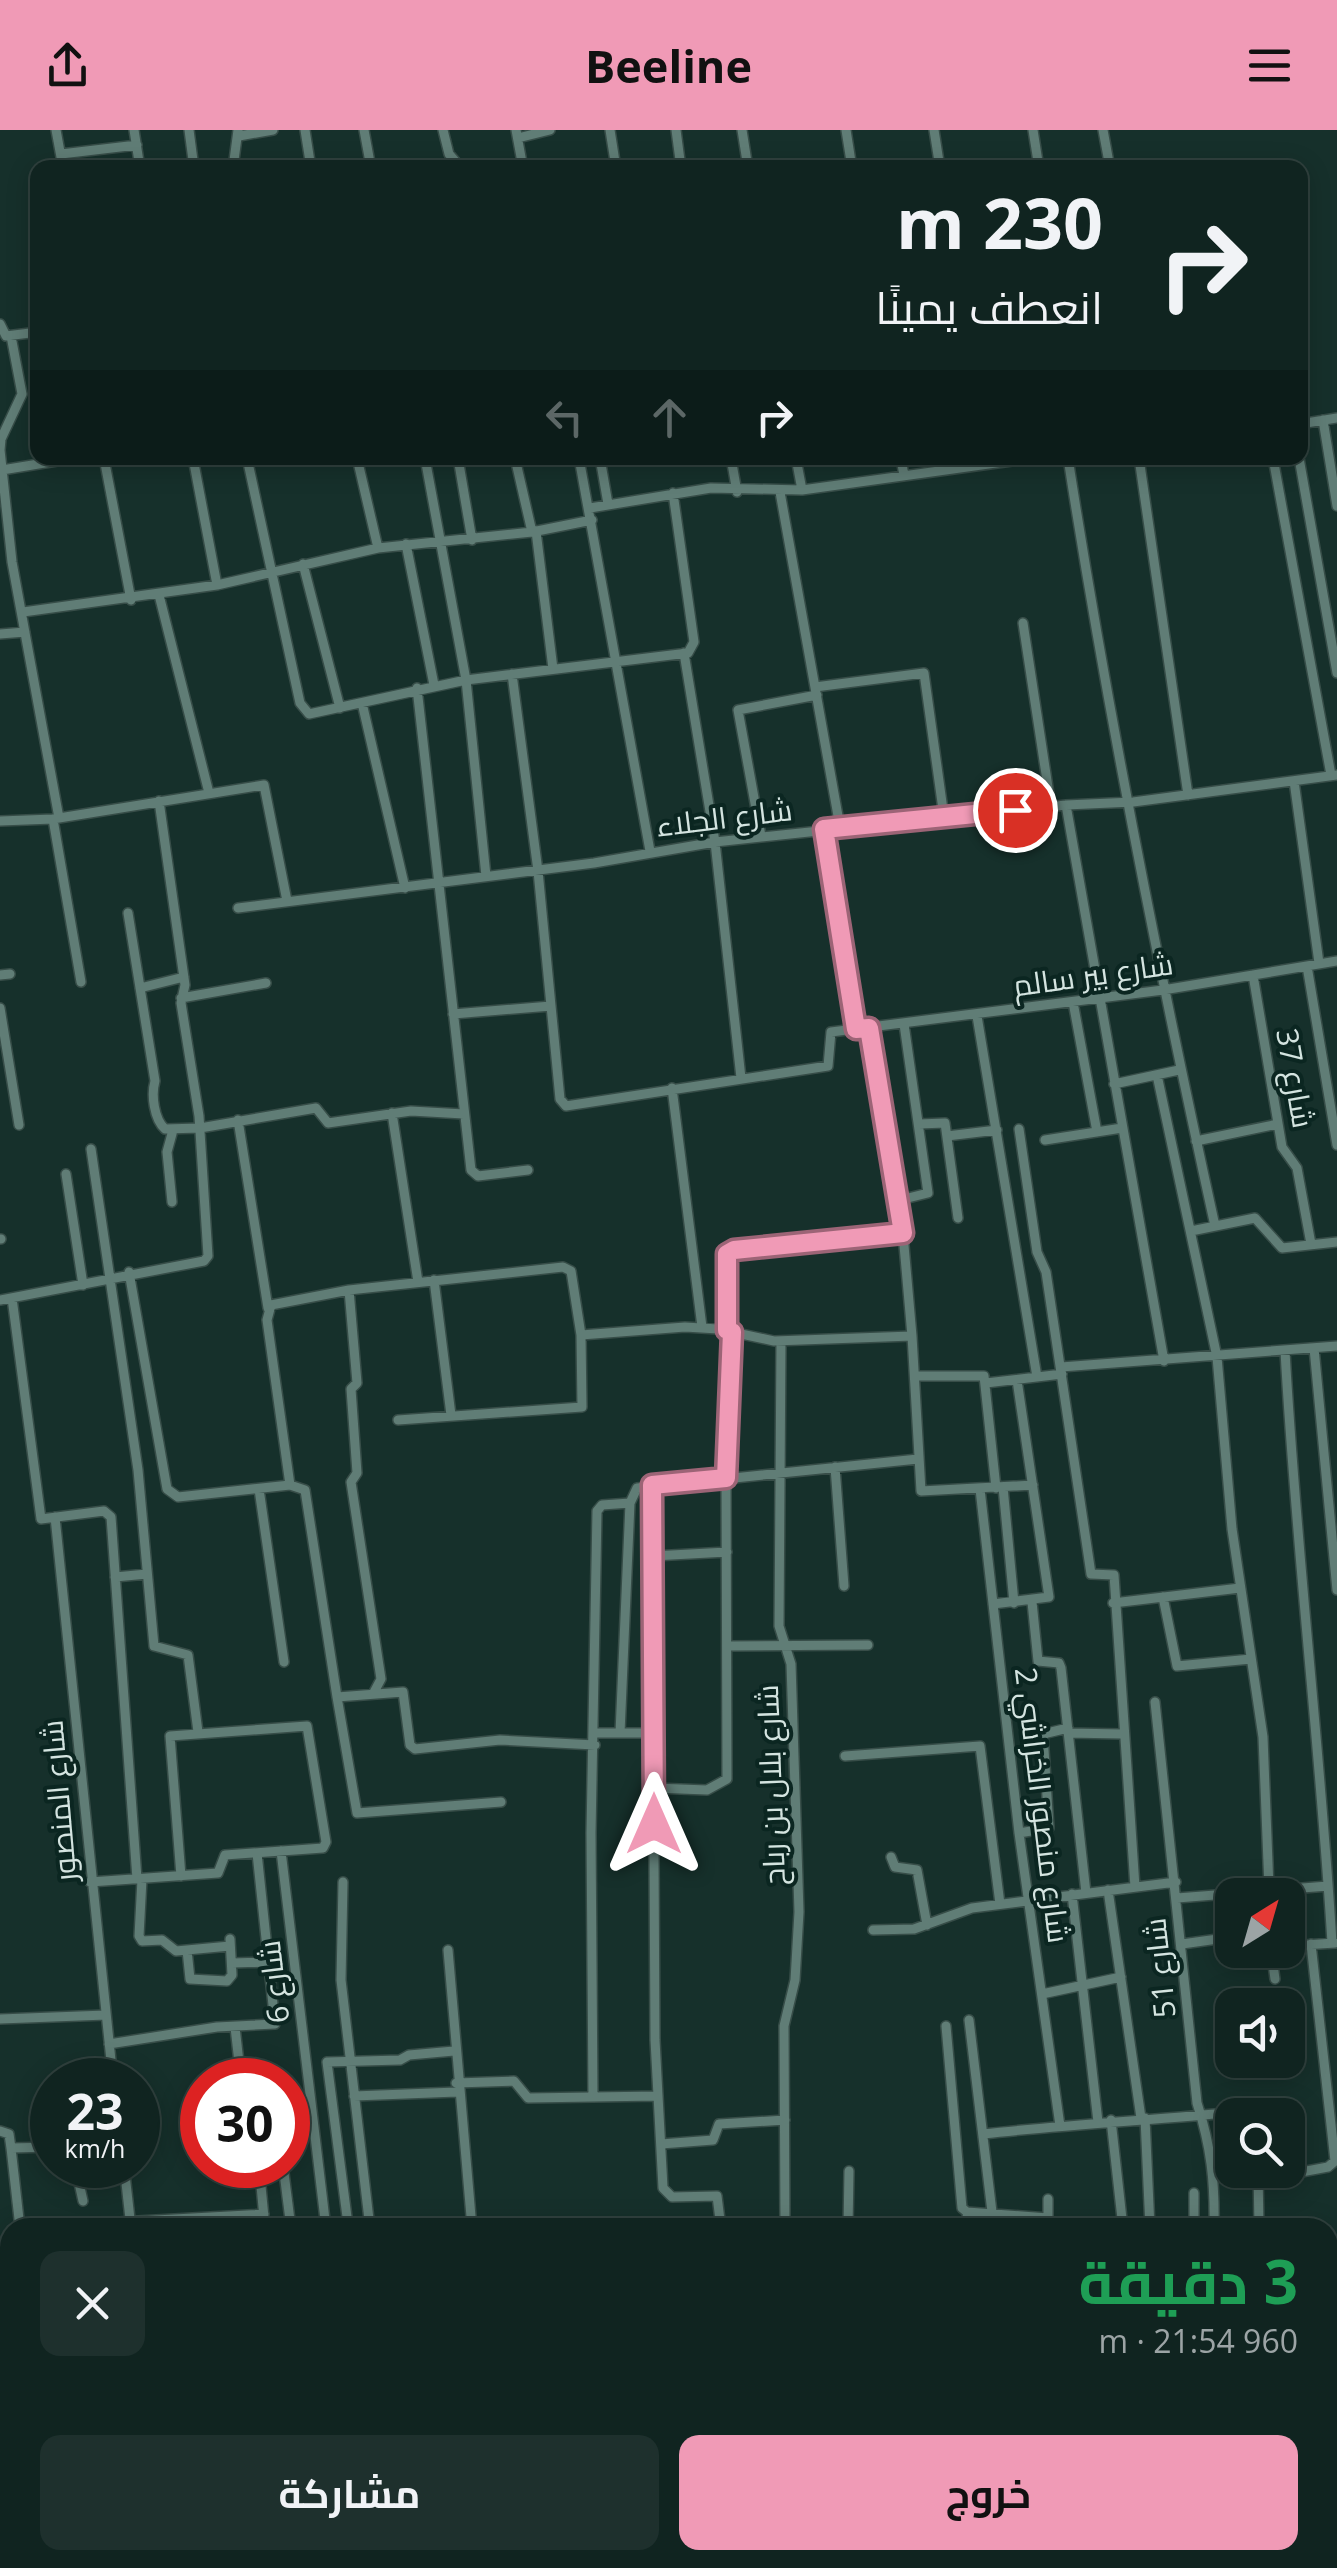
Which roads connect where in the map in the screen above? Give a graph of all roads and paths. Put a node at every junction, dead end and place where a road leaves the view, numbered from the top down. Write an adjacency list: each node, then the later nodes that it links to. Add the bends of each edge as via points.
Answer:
1 (56, 130): 19 (street)
2 (134, 130): 18 (street)
3 (188, 130): 22 (street)
4 (273, 130): 16 (street)
5 (306, 130): 24 (street)
6 (364, 130): 25 (street)
7 (443, 130): 26 (street)
8 (550, 130): 17 (street)
9 (610, 130): 28 (street)
10 (676, 130): 29 (street)
11 (742, 130): 30 (street)
12 (846, 130): 31 (street)
13 (934, 130): 32 (street)
14 (1033, 130): 33 (street)
15 (1103, 130): 34 (street)
16 (239, 133): 23 (street)
17 (517, 134): 27 (street)
18 (136, 145): 19 (street); 21 (street)
19 (60, 154): 20 (street)
20 (61, 160)
21 (139, 160)
22 (193, 160)
23 (235, 160)
24 (310, 160)
25 (370, 160)
26 (454, 160)
27 (522, 160)
28 (615, 160)
29 (681, 160)
30 (746, 160)
31 (851, 160)
32 (939, 160)
33 (1037, 160)
34 (1109, 160)
35 (0, 324): 37 (street)
36 (30, 333): 37 (street)
37 (10, 336): 60 (street, via 22,394 1,439)
38 (1337, 418): 39 (street)
39 (1323, 420): 40 (street); 68 (street)
40 (1308, 423)
41 (33, 465): 60 (street)
42 (105, 465): 79 (street)
43 (194, 465): 77 (street)
44 (248, 465): 76 (street)
45 (359, 465): 74 (street)
46 (426, 465): 71 (street)
47 (459, 465): 72 (street)
48 (518, 465): 70 (street)
49 (580, 465): 69 (street)
50 (601, 465): 67 (street)
51 (732, 465): 64 (street)
52 (797, 465): 63 (street)
53 (902, 465): 62 (street)
54 (945, 465): 61 (street)
55 (981, 465): 61 (street)
56 (1069, 465): 101 (street)
57 (1140, 465): 99 (street)
58 (1274, 465): 96 (street)
59 (1299, 465): 81 (street)
60 (2, 470): 80 (street)
61 (946, 470): 62 (street)
62 (904, 476): 63 (street)
63 (802, 490): 65 (street)
64 (738, 492): 65 (street); 66 (street)
65 (780, 492): 93 (street)
66 (673, 494): 67 (street); 85 (street, via 694,642)
67 (608, 504): 69 (street)
68 (1337, 506)
69 (591, 514): 70 (street); 86 (street)
70 (534, 532): 72 (street); 87 (street)
71 (440, 540): 72 (street); 73 (street); 90 (street)
72 (472, 540)
73 (406, 544): 74 (street); 91 (street)
74 (378, 548): 75 (street)
75 (302, 564): 76 (street); 95 (street)
76 (269, 573): 77 (street); 95 (street, via 302,708 309,714)
77 (218, 586): 78 (street)
78 (159, 595): 79 (street); 98 (street)
79 (132, 600): 80 (street)
80 (22, 612): 83 (street)
81 (1332, 622): 88 (street)
82 (1023, 623): 103 (street)
83 (25, 632): 84 (street); 105 (street)
84 (0, 634)
85 (684, 653): 86 (street); 110 (street)
86 (618, 661): 87 (street); 111 (street)
87 (554, 669): 89 (street)
88 (1337, 673)
89 (512, 674): 90 (street); 112 (street)
90 (466, 680): 91 (street); 113 (street)
91 (434, 685): 92 (street)
92 (417, 688): 94 (street); 114 (street)
93 (816, 691): 104 (street, via 924,673); 107 (street); 109 (street, via 738,710)
94 (362, 704): 95 (street); 115 (street)
95 (340, 708)
96 (1334, 775): 97 (street, شارع الجلاء)
97 (1294, 780): 99 (street, شارع الجلاء); 120 (street)
98 (209, 793): 100 (street); 116 (street, via 268,789)
99 (1188, 795): 101 (street, شارع الجلاء)
100 (158, 801): 105 (street); 123 (street)
101 (1127, 802): 102 (street, شارع الجلاء); 127 (street)
102 (1066, 805): 103 (street, شارع الجلاء); 129 (street)
103 (1051, 806): 104 (street, شارع الجلاء)
104 (944, 817): 107 (street, شارع الجلاء)
105 (56, 818): 106 (street); 124 (street)
106 (0, 822)
107 (840, 828): 108 (street, شارع الجلاء)
108 (824, 829): 109 (street, شارع الجلاء); 137 (street)
109 (762, 836): 110 (street, شارع الجلاء)
110 (715, 842): 111 (street, شارع الجلاء); 140 (street)
111 (650, 851): 112 (street, شارع الجلاء)
112 (538, 870): 113 (street, شارع الجلاء); 131 (street)
113 (486, 876): 114 (street, شارع الجلاء)
114 (439, 883): 115 (street, شارع الجلاء); 133 (street)
115 (405, 888): 116 (street, شارع الجلاء)
116 (286, 901): 117 (street, شارع الجلاء)
117 (238, 908)
118 (128, 914): 126 (street)
119 (1337, 960): 120 (street, شارع بير سالم)
120 (1319, 964): 121 (street, شارع بير سالم)
121 (1307, 966): 122 (street, شارع بير سالم); 160 (street)
122 (1253, 975): 127 (street, شارع بير سالم); 149 (street, شارع 37)
123 (184, 977): 126 (street); 128 (street)
124 (81, 982)
125 (266, 983): 128 (street)
126 (140, 988): 154 (street, via 159,1124)
127 (1163, 990): 129 (street, شارع بير سالم); 138 (street)
128 (181, 998): 151 (street)
129 (1099, 999): 130 (street, شارع بير سالم); 143 (street)
130 (1074, 1002): 134 (street, شارع بير سالم); 156 (street)
131 (551, 1006): 133 (street); 144 (street, via 562,1103)
132 (0, 1008): 141 (street)
133 (453, 1014): 146 (street)
134 (978, 1016): 135 (street, شارع بير سالم); 155 (street)
135 (904, 1024): 136 (street, شارع بير سالم); 148 (street)
136 (869, 1028): 137 (street, شارع بير سالم); 164 (street)
137 (856, 1029): 140 (street, via 828,1035 828,1066)
138 (1180, 1070): 139 (street); 159 (street)
139 (1157, 1075): 143 (street); 168 (street)
140 (741, 1078): 144 (street)
141 (12, 1080): 142 (street); 150 (street)
142 (0, 1082)
143 (1114, 1084): 152 (street)
144 (672, 1088): 181 (street)
145 (392, 1113): 146 (street); 147 (street, via 328,1123 316,1108); 175 (street)
146 (464, 1114): 162 (street, via 474,1175)
147 (238, 1120): 151 (street); 180 (street)
148 (918, 1124): 157 (street, via 943,1122); 164 (street, via 928,1193)
149 (1278, 1124): 159 (street); 171 (street, شارع 37, via 1282,1147 1297,1168)
150 (20, 1125)
151 (200, 1128): 154 (street); 172 (street, via 207,1260)
152 (1122, 1128): 156 (street); 190 (street)
153 (1019, 1129): 191 (street)
154 (173, 1130): 165 (street, via 167,1152)
155 (997, 1130): 157 (street); 193 (street)
156 (1097, 1132): 158 (street)
157 (947, 1136): 166 (street)
158 (1045, 1140)
159 (1196, 1142): 167 (street)
160 (1337, 1145)
161 (91, 1149): 173 (street)
162 (528, 1170)
163 (66, 1174): 176 (street)
164 (900, 1200): 169 (street)
165 (172, 1202)
166 (958, 1218)
167 (1215, 1226): 168 (street); 171 (street, via 1255,1218 1279,1246)
168 (1191, 1231): 189 (street)
169 (903, 1233): 182 (street, via 730,1251); 184 (street)
170 (1337, 1242): 171 (street)
171 (1311, 1244)
172 (129, 1272): 173 (street); 206 (street, via 168,1492)
173 (108, 1277): 176 (street); 212 (street)
174 (434, 1280): 175 (street); 183 (street, via 568,1268); 196 (street)
175 (418, 1282): 177 (street)
176 (82, 1285): 178 (street)
177 (349, 1290): 180 (street); 227 (street, via 357,1382 351,1389 357,1473 351,1482 381,1679)
178 (12, 1298): 179 (street); 209 (street, via 42,1518)
179 (0, 1300)
180 (268, 1308): 204 (street)
181 (702, 1328): 182 (street); 183 (street)
182 (729, 1331): 185 (street); 201 (street)
183 (581, 1335): 196 (street, via 582,1407)
184 (912, 1336): 185 (street); 192 (street)
185 (781, 1341): 200 (street, شارع بلال بن رباح)
186 (1337, 1346): 187 (street)
187 (1314, 1348): 188 (street); 216 (street)
188 (1285, 1351): 189 (street); 249 (street)
189 (1217, 1357): 190 (street); 215 (street)
190 (1164, 1361): 191 (street)
191 (1062, 1371): 193 (street); 220 (street, via 1091,1574 1114,1576)
192 (915, 1376): 195 (street, via 978,1373); 198 (street)
193 (1038, 1378): 194 (street)
194 (1017, 1380): 195 (street); 202 (street)
195 (986, 1383): 205 (street)
196 (451, 1415): 197 (street)
197 (398, 1420)
198 (918, 1458): 199 (street); 207 (street, via 924,1493)
199 (835, 1467): 200 (street); 214 (street)
200 (782, 1472): 201 (street); 224 (street, شارع بلال بن رباح, via 779,1626)
201 (726, 1478): 203 (street); 210 (street)
202 (1033, 1484): 205 (street); 218 (street, via 1049,1596)
203 (652, 1485): 208 (street, via 637,1488); 211 (street)
204 (290, 1486): 206 (street); 228 (street, via 305,1490)
205 (1000, 1488): 207 (street); 219 (street)
206 (260, 1489): 226 (street)
207 (980, 1489): 221 (street, شارع منصور الخراشي 2)
208 (630, 1503): 232 (street); 235 (street, via 602,1504 598,1511)
209 (55, 1517): 213 (street, via 108,1512); 246 (street, شارع المنصور)
210 (727, 1552): 211 (street); 223 (street)
211 (653, 1556): 233 (street)
212 (147, 1574): 213 (street); 231 (street, via 154,1646 187,1653)
213 (115, 1578): 245 (street)
214 (844, 1586)
215 (1240, 1588): 217 (street); 225 (street)
216 (1337, 1590)
217 (1163, 1597): 220 (street); 225 (street, via 1177,1666)
218 (1032, 1602): 219 (street); 230 (street, via 1038,1661 1061,1665)
219 (1014, 1603): 221 (street)
220 (1113, 1603): 234 (street)
221 (993, 1604): 239 (street, شارع منصور الخراشي 2)
222 (868, 1644): 224 (street)
223 (728, 1646): 224 (street); 237 (street, via 727,1779 707,1790)
224 (786, 1647): 292 (street, شارع بلال بن رباح, via 799,1912 784,2026)
225 (1251, 1659): 244 (street, via 1267,1784)
226 (284, 1662)
227 (373, 1694): 228 (street); 235 (street, via 405,1694 414,1749)
228 (337, 1697): 238 (street, via 357,1813)
229 (1155, 1702): 248 (street, شارع 51)
230 (1068, 1730): 234 (street); 239 (street, via 1043,1734 1049,1828); 253 (street)
231 (198, 1732): 240 (street, via 306,1726 324,1846); 243 (street, via 173,1734 168,1741)
232 (620, 1733): 233 (street); 235 (street)
233 (653, 1733): 237 (street)
234 (1122, 1734): 250 (street)
235 (596, 1739): 288 (street)
236 (845, 1756): 258 (street, via 980,1746)
237 (654, 1788): 287 (street)
238 (501, 1802)
239 (1018, 1833): 257 (street, شارع منصور الخراشي 2)
240 (282, 1851): 241 (street); 296 (street, شارع 6)
241 (257, 1852): 243 (street, via 225,1855 220,1873); 268 (street)
242 (891, 1857): 259 (street, via 895,1867 917,1870)
243 (181, 1876): 245 (street)
244 (1266, 1878)
245 (140, 1879): 246 (street); 266 (street, via 140,1938)
246 (90, 1882): 275 (street, شارع المنصور)
247 (343, 1882): 284 (street, via 341,1980)
248 (1176, 1882): 250 (street); 256 (street, شارع 51)
249 (1328, 1886): 251 (street); 265 (street)
250 (1135, 1887): 252 (street)
251 (1305, 1887)
252 (1108, 1890): 253 (street); 271 (street)
253 (1086, 1893): 254 (street)
254 (1072, 1894): 257 (street); 273 (street)
255 (1215, 1895): 256 (street)
256 (1178, 1898): 262 (street, شارع 51)
257 (1029, 1900): 258 (street); 274 (street, شارع منصور الخراشي 2)
258 (1000, 1904): 259 (street)
259 (927, 1925): 260 (street)
260 (873, 1930)
261 (1215, 1939): 262 (street)
262 (1182, 1944): 290 (street, شارع 51)
263 (1311, 1944): 264 (street); 265 (street); 303 (street, via 1335,2161)
264 (1305, 1945)
265 (1335, 1946)
266 (188, 1950): 269 (street, via 230,1942); 269 (street, via 192,1980 227,1981)
267 (448, 1950): 281 (street)
268 (270, 1962): 269 (street); 279 (street, via 275,2024)
269 (232, 1963)
270 (1273, 1968): 272 (street)
271 (1120, 1977): 273 (street); 291 (street)
272 (1275, 1979)
273 (1082, 1986): 274 (street); 294 (street)
274 (1042, 1994): 297 (street, شارع منصور الخراشي 2)
275 (106, 2015): 276 (street); 280 (street, شارع المنصور)
276 (0, 2019)
277 (969, 2020): 299 (street)
278 (946, 2026): 313 (street)
279 (235, 2027): 280 (street); 283 (street)
280 (109, 2044): 282 (street, شارع المنصور)
281 (454, 2051): 284 (street); 285 (street)
282 (111, 2058)
283 (239, 2058)
284 (349, 2059): 286 (street); 295 (street, via 328,2062)
285 (457, 2088): 286 (street); 288 (street, via 511,2081 528,2098); 324 (street)
286 (354, 2096): 323 (street)
287 (658, 2096): 288 (street); 300 (street)
288 (594, 2097)
289 (1215, 2115): 290 (street)
290 (1202, 2116): 291 (street); 335 (street, شارع 51, via 1214,2173)
291 (1143, 2118): 293 (street); 333 (street)
292 (784, 2120): 300 (street, via 719,2124 713,2140); 326 (street, شارع بلال بن رباح)
293 (1111, 2120): 294 (street); 332 (street)
294 (1098, 2122): 297 (street)
295 (335, 2124): 296 (street); 316 (street)
296 (315, 2126): 322 (street, شارع 6)
297 (1060, 2126): 299 (street)
298 (0, 2132): 301 (street, via 9,2134)
299 (983, 2134): 314 (street)
300 (661, 2144): 325 (street, via 664,2192 672,2198 717,2196)
301 (10, 2148): 302 (street); 317 (street)
302 (30, 2148)
303 (1305, 2170)
304 (849, 2171): 327 (street)
305 (80, 2188): 312 (street)
306 (127, 2188): 318 (street)
307 (261, 2188): 315 (street)
308 (287, 2188): 321 (street)
309 (1259, 2188): 336 (street)
310 (1194, 2193): 334 (street)
311 (1048, 2199): 331 (street)
312 (83, 2201)
313 (967, 2212): 314 (street); 328 (street)
314 (995, 2212): 329 (street); 330 (street)
315 (264, 2214): 319 (street); 320 (street)
316 (348, 2217)
317 (19, 2218)
318 (130, 2218)
319 (240, 2218)
320 (264, 2218)
321 (290, 2218)
322 (325, 2218)
323 (369, 2218)
324 (471, 2218)
325 (720, 2218)
326 (785, 2218)
327 (848, 2218)
328 (967, 2218)
329 (996, 2218)
330 (1024, 2218)
331 (1048, 2218)
332 (1122, 2218)
333 (1149, 2218)
334 (1194, 2218)
335 (1214, 2218)
336 (1260, 2218)

